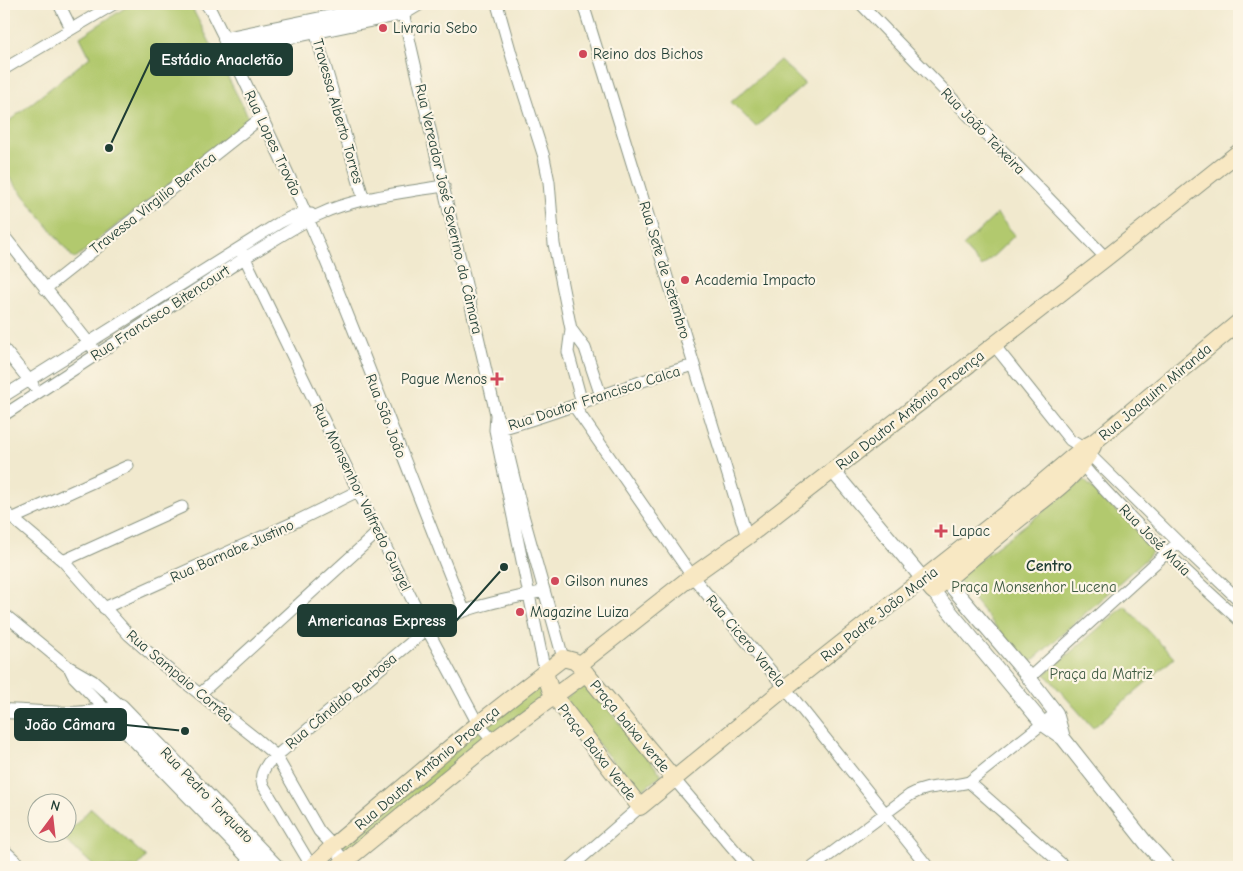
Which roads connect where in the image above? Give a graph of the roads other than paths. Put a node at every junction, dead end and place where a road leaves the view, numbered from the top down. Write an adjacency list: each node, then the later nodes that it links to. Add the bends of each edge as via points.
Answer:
1 (59, 4): 10 (street)
2 (114, 4): 10 (street)
3 (418, 4): 8 (street)
4 (497, 4): 23 (street, via 544,157 554,244)
5 (583, 4): 28 (street, Rua Sete de Setembro)
6 (861, 4): 20 (street, Rua João Teixeira)
7 (209, 6): 11 (street, Rua Lopes Trovão)
8 (399, 7): 9 (street); 15 (street, Rua Vereador José Severino da Câmara)
9 (313, 27): 11 (street); 16 (street, Travessa Alberto Torres)
10 (71, 28): 12 (street)
11 (227, 44): 13 (street, Rua Lopes Trovão)
12 (4, 69)
13 (261, 118): 17 (street, Rua Lopes Trovão); 21 (street, Travessa Virgilio Benfica)
14 (1239, 152): 20 (main road, Rua Doutor Antônio Proença)
15 (444, 186): 16 (street, Rua Francisco Bitencourt); 35 (street, Rua Vereador José Severino da Câmara)
16 (364, 200): 17 (street, Rua Francisco Bitencourt)
17 (311, 216): 19 (street, Rua Francisco Bitencourt, via 293,216 279,223); 57 (street, Rua São João)
18 (4, 236): 21 (street)
19 (243, 252): 24 (street, Rua Francisco Bitencourt); 27 (street, Rua Francisco Bitencourt); 39 (street, Rua Monsenhor Valfredo Gurgel)
20 (1106, 258): 25 (main road, Rua Doutor Antônio Proença)
21 (45, 289): 24 (street)
22 (1239, 322): 36 (main road, Rua Joaquim Miranda)
23 (571, 329): 32 (street, via 585,348); 33 (street, Rua Cicero Varela, via 568,352)
24 (88, 342): 27 (street); 29 (street, Rua Francisco Bitencourt)
25 (994, 345): 36 (street); 38 (main road, Rua Doutor Antônio Proença)
26 (4, 349): 29 (street)
27 (97, 353): 30 (street, Rua Francisco Bitencourt)
28 (694, 366): 32 (street, Rua Doutor Francisco Calca); 46 (street, Rua Sete de Setembro)
29 (29, 380): 30 (street); 31 (street, Rua Francisco Bitencourt)
30 (38, 393): 34 (street, Rua Francisco Bitencourt)
31 (4, 396)
32 (601, 396): 33 (street, Rua Doutor Francisco Calca)
33 (578, 404): 35 (street, Rua Doutor Francisco Calca); 51 (street, Rua Cicero Varela)
34 (4, 415)
35 (499, 429): 42 (street, Rua Vereador José Severino da Câmara)
36 (1082, 451): 44 (main road, Rua Joaquim Miranda, via 1058,487); 47 (street); 48 (street, Rua José Maia)
37 (128, 466): 43 (street)
38 (832, 470): 46 (main road, Rua Doutor Antônio Proença); 52 (street)
39 (358, 491): 45 (street, Rua Monsenhor Valfredo Gurgel); 56 (street, Rua Barnabe Justino)
40 (182, 507): 49 (street)
41 (4, 511): 43 (street, Rua Sampaio Corrêa)
42 (518, 516): 53 (street, Rua Vereador José Severino da Câmara); 54 (street, Rua Vereador José Severino da Câmara)
43 (14, 518): 49 (street, Rua Sampaio Corrêa)
44 (1009, 519): 50 (main road, Rua Padre João Maria)
45 (378, 532): 62 (street, Rua Monsenhor Valfredo Gurgel); 70 (street)
46 (746, 536): 51 (main road, Rua Doutor Antônio Proença)
47 (1178, 543): 48 (street); 55 (street)
48 (1167, 554): 60 (street, Rua José Maia); 67 (street)
49 (63, 560): 56 (street, Rua Sampaio Corrêa)
50 (941, 575): 52 (main road, Rua Padre João Maria); 58 (street)
51 (692, 576): 65 (main road, Rua Doutor Antônio Proença); 69 (street, Rua Cicero Varela)
52 (928, 585): 61 (street); 69 (main road, Rua Padre João Maria)
53 (544, 591): 54 (street, Rua Cândido Barbosa); 63 (street, Rua Vereador José Severino da Câmara)
54 (528, 595): 57 (street, Rua Cândido Barbosa); 66 (street, Rua Vereador José Severino da Câmara)
55 (1239, 600)
56 (104, 608): 70 (street, Rua Sampaio Corrêa, via 129,635)
57 (464, 610): 62 (street, Rua Cândido Barbosa)
58 (973, 611): 61 (street); 67 (street)
59 (5, 614): 64 (street, Rua Pedro Torquato)
60 (1239, 620)
61 (959, 622): 68 (street)
62 (427, 629): 78 (street, Rua Monsenhor Valfredo Gurgel); 82 (street, Rua Cândido Barbosa)
63 (563, 658): 65 (main road, Praça Baixa Verde, via 574,661); 66 (main road)
64 (67, 666): 74 (street, Rua Pedro Torquato, via 93,681); 76 (street, Rua Pedro Torquato)
65 (582, 669): 72 (main road, Praça Baixa Verde); 83 (main road, Praça baixa verde)
66 (545, 672): 72 (main road, Praça Baixa Verde); 78 (main road, Rua Doutor Antônio Proença)
67 (1026, 674): 68 (street); 71 (street)
68 (1008, 682): 73 (street)
69 (786, 688): 83 (main road, Rua Padre João Maria); 86 (street, Rua Cicero Varela)
70 (200, 694): 82 (street, Rua Sampaio Corrêa)
71 (1040, 694): 73 (street); 77 (street)
72 (554, 696): 81 (main road, Rua Doutor Antônio Proença); 85 (main road, Praça Baixa Verde)
73 (1026, 704): 79 (street)
74 (121, 706): 76 (street); 92 (street, Rua Pedro Torquato)
75 (4, 711): 76 (street, via 92,714)
76 (107, 711): 91 (street, Rua Pedro Torquato)
77 (1056, 713): 79 (street); 80 (street)
78 (478, 724): 81 (street, Rua Monsenhor Valfredo Gurgel); 88 (main road, Rua Doutor Antônio Proença)
79 (1043, 724): 80 (street); 84 (street)
80 (1063, 738): 97 (street)
81 (493, 741): 88 (main road, Rua Doutor Antônio Proença)
82 (276, 756): 88 (street, Rua Sampaio Corrêa); 88 (street, Rua Cândido Barbosa, via 262,772 264,786)
83 (674, 779): 85 (main road, Rua Padre João Maria); 93 (street)
84 (969, 782): 86 (street, via 920,789); 96 (street)
85 (640, 807): 89 (street)
86 (884, 814): 94 (street); 95 (street, Rua Cicero Varela)
87 (4, 850): 90 (street)
88 (333, 862)
89 (575, 866)
90 (22, 867)
91 (258, 867)
92 (277, 867)
93 (749, 867)
94 (813, 867)
95 (928, 867)
96 (1064, 867)
97 (1168, 867)

